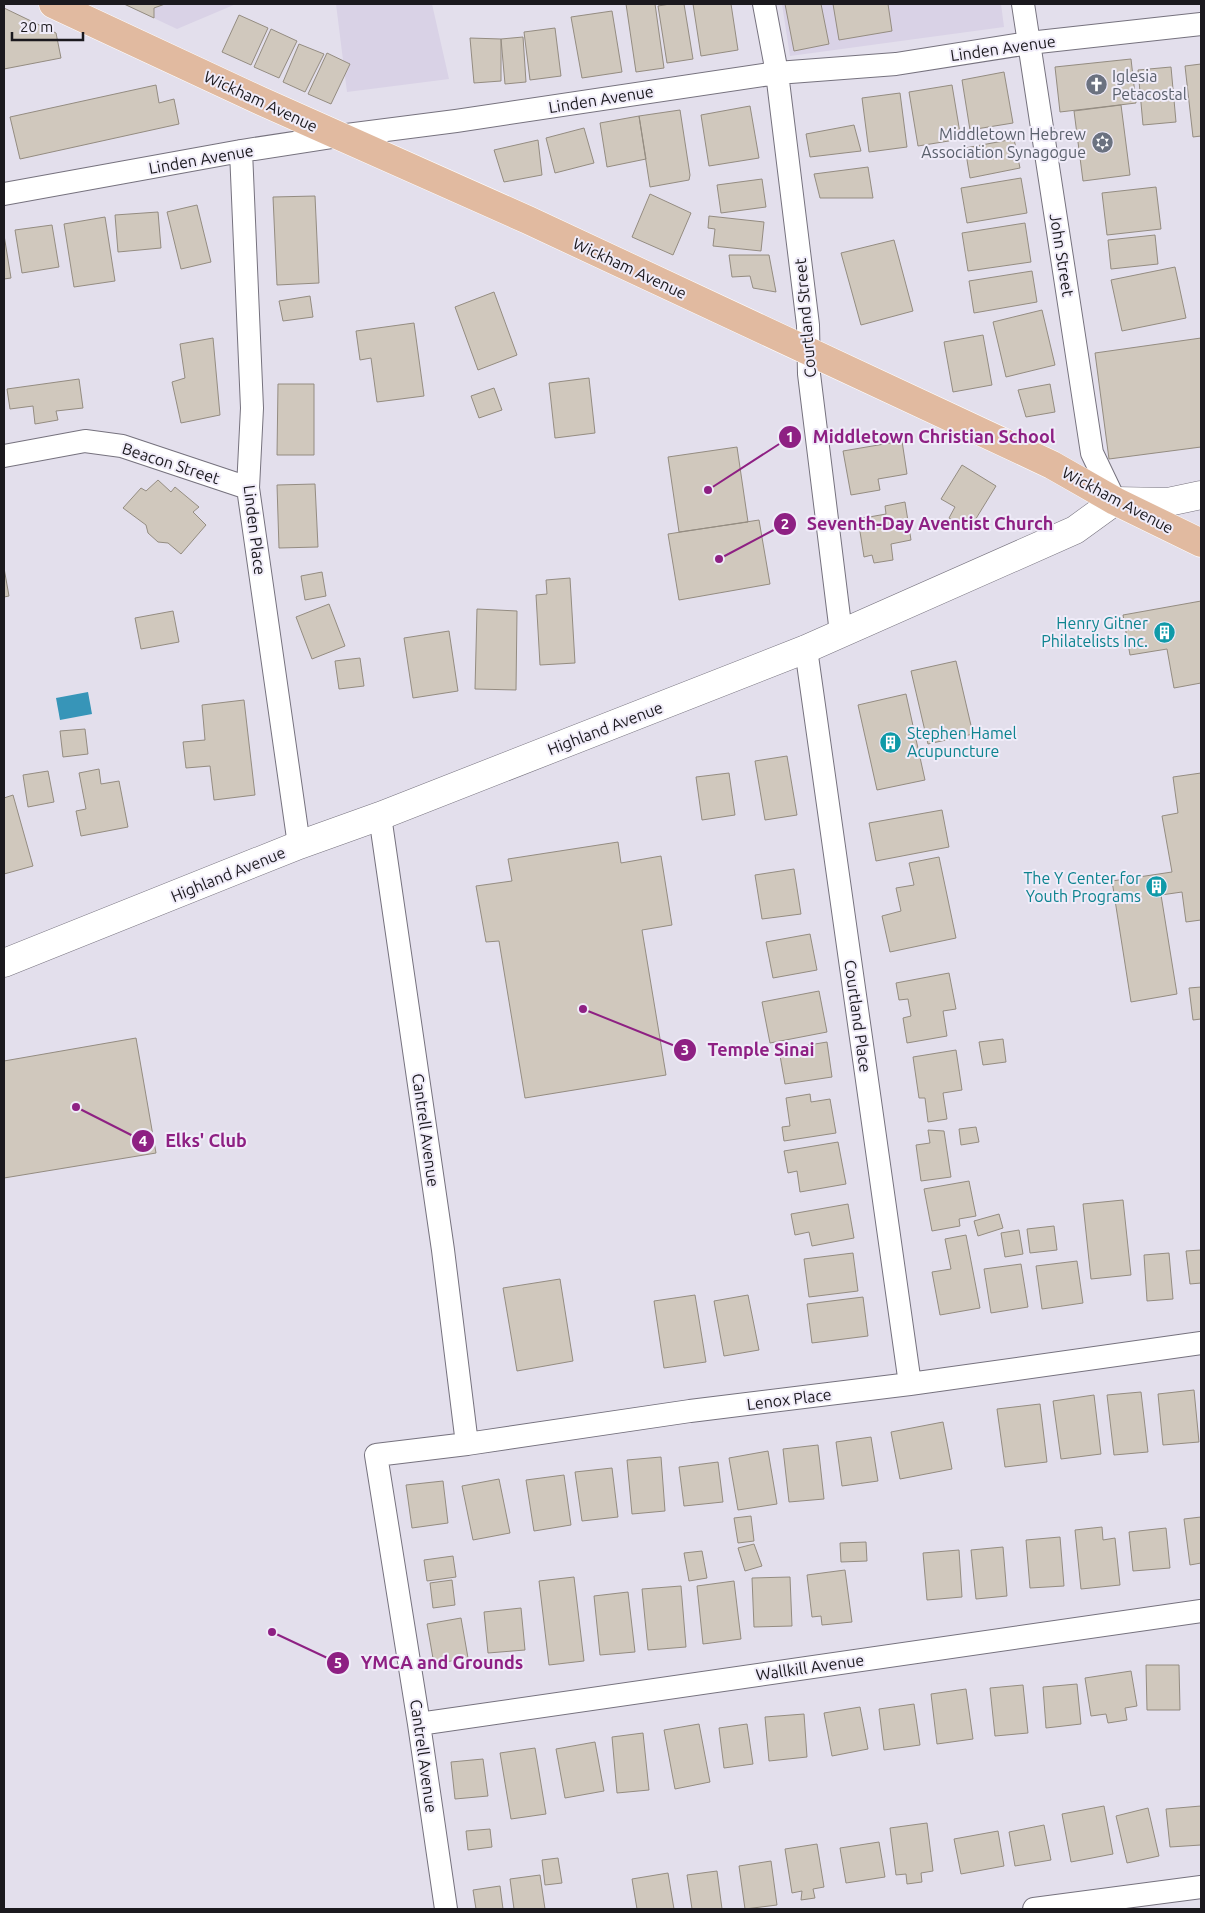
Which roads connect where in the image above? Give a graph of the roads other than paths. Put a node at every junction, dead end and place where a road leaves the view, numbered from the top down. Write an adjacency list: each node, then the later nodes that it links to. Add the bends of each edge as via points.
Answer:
1 (54, 4): 7 (main road, Wickham Avenue)
2 (764, 4): 6 (street, Courtland Street)
3 (1023, 4): 5 (street, John Street)
4 (1201, 24): 5 (street, Linden Avenue)
5 (1029, 42): 6 (street, Linden Avenue, via 896,64); 14 (street, John Street, via 1092,454)
6 (777, 72): 7 (street, Linden Avenue); 10 (street, Courtland Street)
7 (339, 136): 8 (street, Linden Avenue); 10 (main road, Wickham Avenue)
8 (241, 151): 9 (street, Linden Avenue); 12 (street, Linden Place, via 252,408)
9 (4, 194)
10 (810, 352): 14 (main road, Wickham Avenue, via 1052,465); 16 (street, Courtland Street, via 809,374)
11 (4, 456): 12 (street, Beacon Street, via 85,441 122,446)
12 (248, 488): 19 (street, Linden Place)
13 (1201, 495): 14 (street, via 1175,501)
14 (1115, 501): 15 (main road, Wickham Avenue); 16 (street, Highland Avenue, via 1074,530)
15 (1201, 543)
16 (841, 633): 17 (street, Highland Avenue)
17 (806, 649): 18 (street, Highland Avenue); 22 (street, Courtland Place)
18 (380, 816): 19 (street, Highland Avenue); 23 (street, Cantrell Avenue, via 443,1250)
19 (299, 845): 20 (street, Highland Avenue)
20 (4, 963)
21 (1201, 1343): 22 (street, Lenox Place)
22 (910, 1384): 23 (street, Lenox Place)
23 (467, 1444): 24 (street, Lenox Place)
24 (376, 1455): 26 (street, Cantrell Avenue)
25 (1201, 1611): 26 (street, Wallkill Avenue)
26 (419, 1724): 28 (street, Cantrell Avenue)
27 (1201, 1887): 29 (street)
28 (446, 1909)
29 (1034, 1909)

